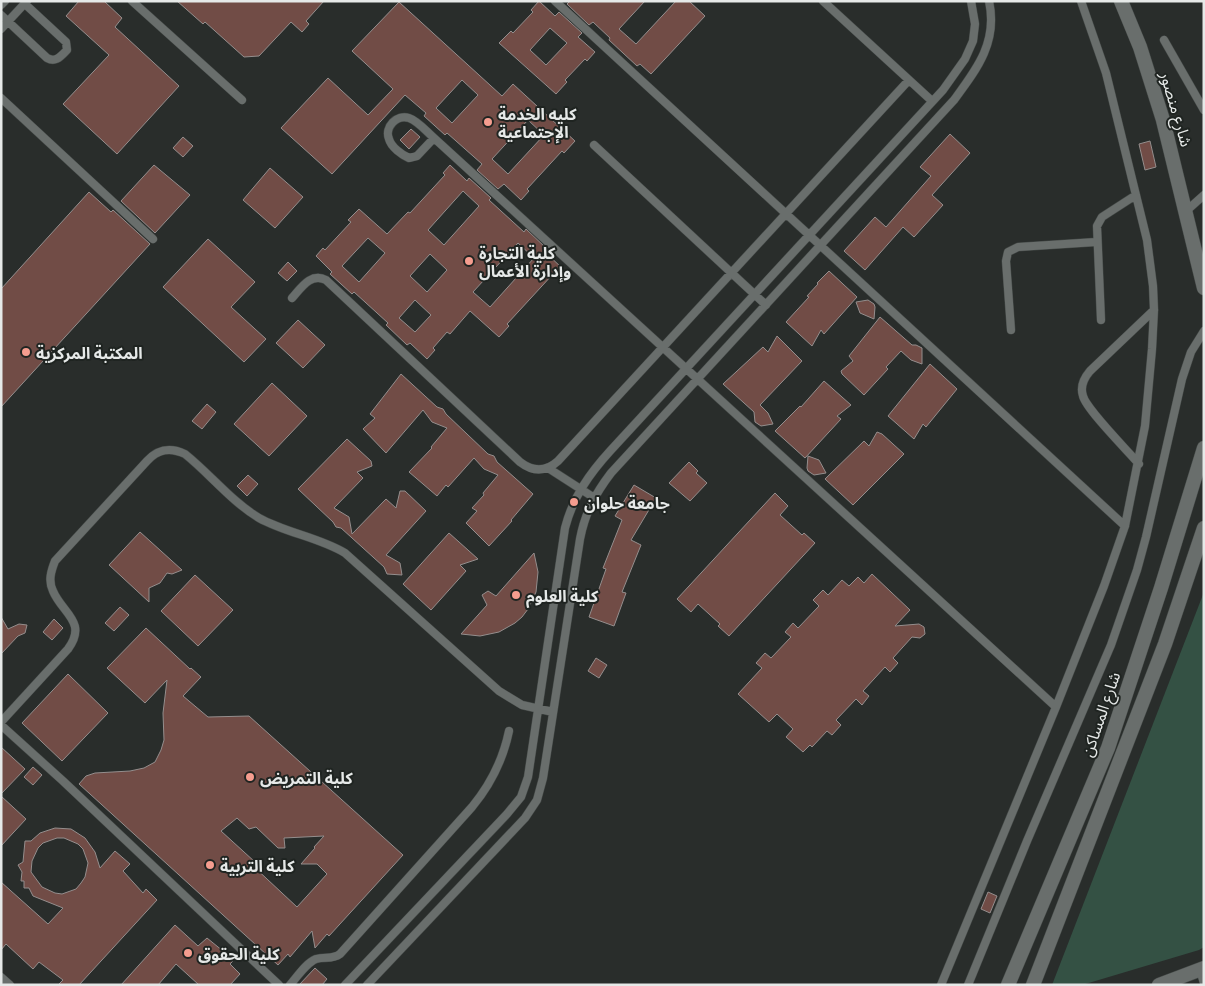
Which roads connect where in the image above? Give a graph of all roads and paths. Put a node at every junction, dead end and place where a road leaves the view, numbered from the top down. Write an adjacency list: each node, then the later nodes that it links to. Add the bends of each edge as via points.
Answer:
1 (5, 1): 10 (lane)
2 (132, 1): 17 (lane)
3 (555, 1): 25 (lane)
4 (823, 1): 15 (lane)
5 (971, 1): 18 (lane, via 975,24 973,42 955,75)
6 (989, 1): 29 (lane, via 989,44 980,64 954,100)
7 (1081, 1): 22 (lane, via 1106,73)
8 (1121, 1): 24 (street, شارع منصور, via 1152,83)
9 (26, 2): 12 (lane); 12 (lane, via 66,42 67,50 55,60 47,58)
10 (1, 5)
11 (1, 15): 12 (lane)
12 (8, 21): 13 (lane)
13 (1, 29)
14 (1164, 40): 19 (lane)
15 (909, 80): 18 (lane); 25 (lane)
16 (1, 98): 27 (lane)
17 (242, 100)
18 (932, 101): 26 (lane)
19 (1204, 110)
20 (434, 138): 20 (lane, via 410,118 395,120 388,132 392,145 409,158 417,156); 39 (lane)
21 (594, 145): 30 (lane)
22 (1136, 195): 28 (lane, via 1102,217 1096,226); 35 (lane, via 1147,240)
23 (1204, 195): 24 (lane)
24 (1186, 212): 31 (street, شارع منصور)
25 (786, 214): 26 (lane); 30 (lane)
26 (809, 234): 29 (lane); 32 (lane)
27 (153, 239)
28 (1096, 242): 36 (lane); 37 (lane, via 1018,247 1008,252)
29 (820, 245): 34 (lane); 49 (lane)
30 (731, 274): 32 (lane); 39 (lane)
31 (1204, 288)
32 (754, 294): 34 (lane); 40 (lane)
33 (292, 298): 44 (lane, via 310,280 317,277 326,280 520,462 533,469)
34 (766, 306): 41 (lane)
35 (1154, 310): 43 (lane, via 1150,387); 43 (lane, via 1085,376 1082,390 1085,403)
36 (1101, 320)
37 (1012, 330)
38 (1204, 331): 66 (lane, via 1191,352 1182,378 1146,537 1114,638)
39 (663, 348): 40 (lane); 44 (lane)
40 (686, 369): 41 (lane); 45 (lane, via 602,459)
41 (698, 380): 46 (lane, via 610,473); 51 (lane)
42 (1204, 448): 67 (street, شارع المساكن, via 1162,588 1108,748)
43 (1139, 464): 49 (lane)
44 (548, 468): 45 (lane)
45 (580, 490): 46 (lane); 47 (lane)
46 (594, 497): 48 (lane)
47 (571, 509): 48 (lane); 52 (lane, via 563,538)
48 (586, 515): 53 (lane)
49 (1125, 526): 51 (lane)
50 (1204, 528): 68 (street, via 1165,644)
51 (1056, 708): 65 (lane)
52 (539, 710): 53 (lane); 54 (lane, via 522,705 499,690 345,553 258,517 185,454 169,450 160,451 147,460 55,561 50,581 53,592 74,620 75,636 68,649); 56 (lane)
53 (553, 712): 57 (lane)
54 (1, 724): 61 (lane)
55 (509, 731): 62 (lane, via 496,772 476,802 340,954 312,962)
56 (536, 732): 57 (lane); 63 (lane, via 525,788 515,806)
57 (550, 735): 64 (lane, via 541,789 532,810)
58 (1203, 974): 69 (street)
59 (1, 977): 60 (lane)
60 (10, 985)
61 (279, 985)
62 (290, 985)
63 (345, 985)
64 (367, 985)
65 (941, 985)
66 (968, 985)
67 (1008, 985)
68 (1033, 985)
69 (1159, 985)

